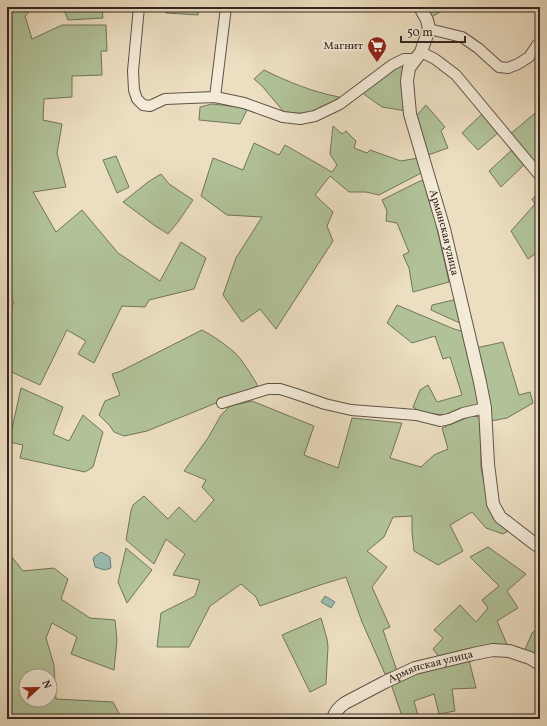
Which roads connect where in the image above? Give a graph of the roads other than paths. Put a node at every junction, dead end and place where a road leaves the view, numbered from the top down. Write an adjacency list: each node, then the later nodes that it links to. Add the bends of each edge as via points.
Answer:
1 (139, 7): 8 (street, via 133,71 137,98 143,105 150,106 165,99)
2 (226, 7): 8 (street)
3 (420, 7): 4 (street)
4 (429, 29): 6 (street, via 462,37 499,66 508,68 529,57); 7 (street, Армянская улица)
5 (540, 34): 6 (street)
6 (539, 44)
7 (418, 55): 8 (street, via 392,64 340,104 315,116 283,117 244,103); 9 (street, via 435,59 456,75); 11 (street, Армянская улица, via 409,68 407,81 410,114 444,229)
8 (216, 97)
9 (540, 176)
10 (222, 404): 11 (street, via 268,389 280,389 351,410 416,415 440,421)
11 (485, 408): 12 (street, Армянская улица, via 493,504 500,516)
12 (540, 547)
13 (540, 664): 14 (street, Армянская улица, via 509,651 493,650 416,668 340,706)
14 (332, 719)

